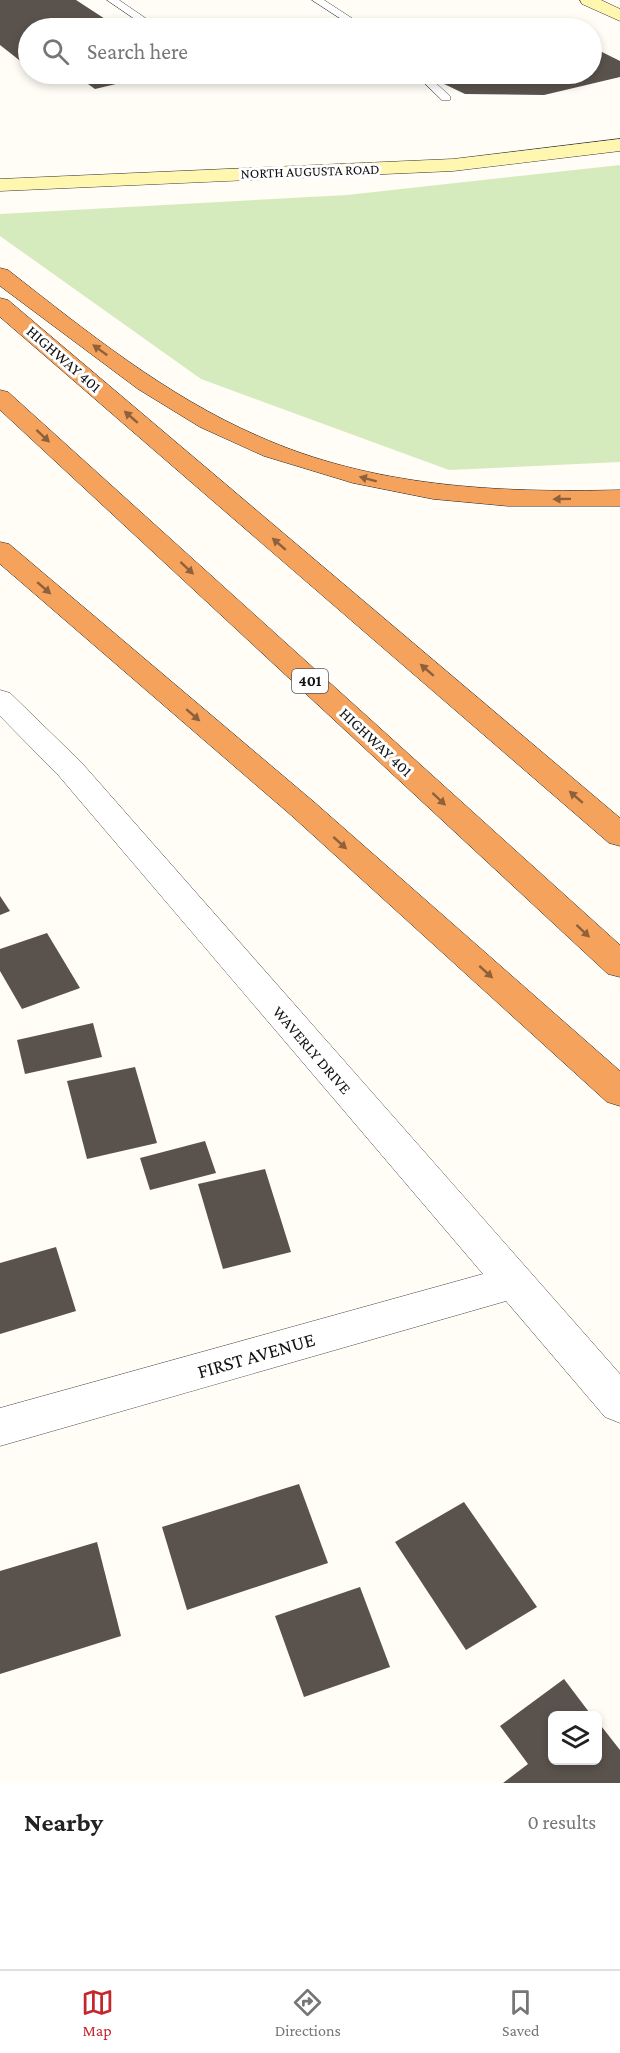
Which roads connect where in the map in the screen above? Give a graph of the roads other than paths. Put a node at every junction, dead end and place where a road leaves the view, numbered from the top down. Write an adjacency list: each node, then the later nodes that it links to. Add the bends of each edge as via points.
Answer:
1 (112, 0): 5 (lane)
2 (317, 0): 6 (lane)
3 (588, 0): 4 (main road)
4 (620, 16)
5 (140, 18)
6 (346, 18)
7 (431, 84): 8 (lane)
8 (446, 98)
9 (620, 145): 10 (main road, NORTH AUGUSTA ROAD, via 453,165)
10 (0, 185)
11 (0, 275): 14 (highway, one-way to 11, via 468,496 377,482 289,457 242,439 201,417 126,369)
12 (0, 304): 17 (highway, HIGHWAY 401, one-way to 12)
13 (0, 397): 18 (highway, HIGHWAY 401 / 401, one-way to 18)
14 (620, 498)
15 (0, 550): 19 (highway, one-way to 19, via 303,809)
16 (0, 699): 20 (street, WAVERLY DRIVE, via 70,769)
17 (620, 835)
18 (620, 965)
19 (620, 1092)
20 (513, 1282): 21 (street, WAVERLY DRIVE); 22 (street, FIRST AVENUE)
21 (620, 1404)
22 (0, 1427)

